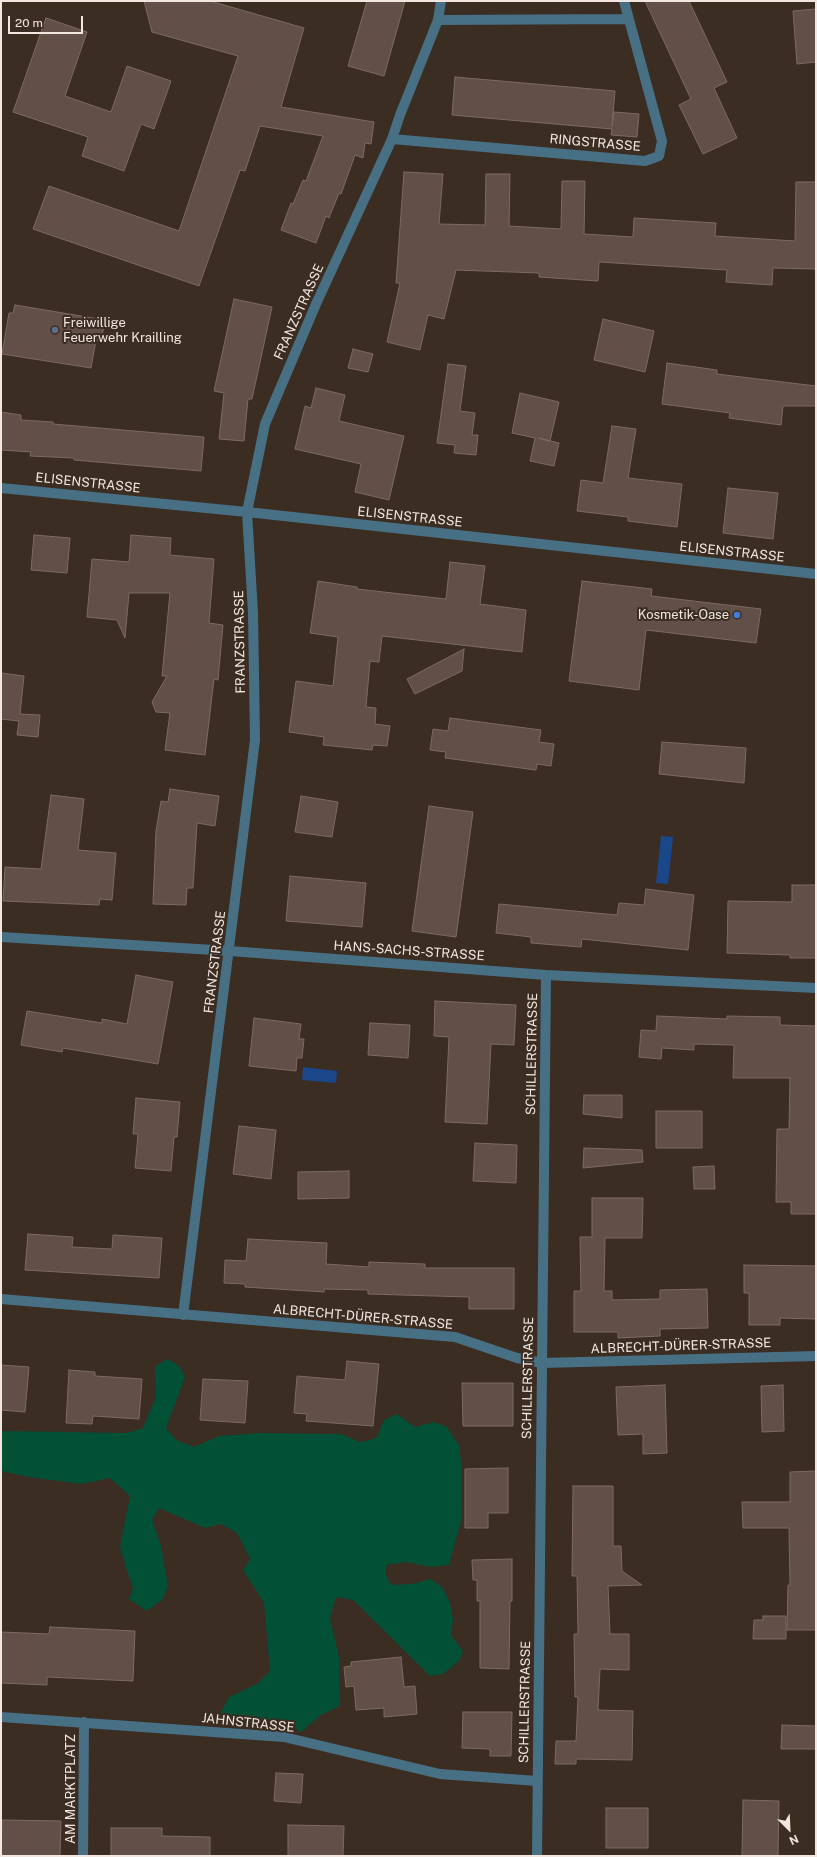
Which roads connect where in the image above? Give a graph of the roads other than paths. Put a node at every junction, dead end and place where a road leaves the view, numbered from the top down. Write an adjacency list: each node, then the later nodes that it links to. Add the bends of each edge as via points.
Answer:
1 (441, 1): 4 (street, FRANZSTRASSE)
2 (624, 1): 3 (street, RINGSTRASSE)
3 (629, 18): 4 (street); 5 (street, RINGSTRASSE, via 662,141 659,156 645,161)
4 (438, 20): 5 (street, FRANZSTRASSE)
5 (392, 139): 7 (street, FRANZSTRASSE, via 316,304 265,424)
6 (1, 488): 7 (street, ELISENSTRASSE)
7 (247, 512): 8 (street, ELISENSTRASSE); 10 (street, FRANZSTRASSE, via 253,613 255,740)
8 (816, 574)
9 (1, 937): 10 (street, HANS-SACHS-STRASSE)
10 (230, 951): 11 (street, HANS-SACHS-STRASSE); 14 (street, FRANZSTRASSE)
11 (546, 975): 12 (street, HANS-SACHS-STRASSE); 16 (street, SCHILLERSTRASSE)
12 (816, 988)
13 (1, 1299): 14 (street, ALBRECHT-DÜRER-STRASSE)
14 (183, 1315): 16 (street, ALBRECHT-DÜRER-STRASSE, via 455,1337 517,1358)
15 (816, 1356): 16 (street, ALBRECHT-DÜRER-STRASSE)
16 (542, 1363): 19 (street, SCHILLERSTRASSE)
17 (1, 1717): 18 (street, JAHNSTRASSE)
18 (84, 1722): 19 (street, JAHNSTRASSE, via 284,1737 440,1774); 20 (street, AM MARKTPLATZ)
19 (537, 1781): 21 (street, SCHILLERSTRASSE)
20 (83, 1856)
21 (537, 1856)

